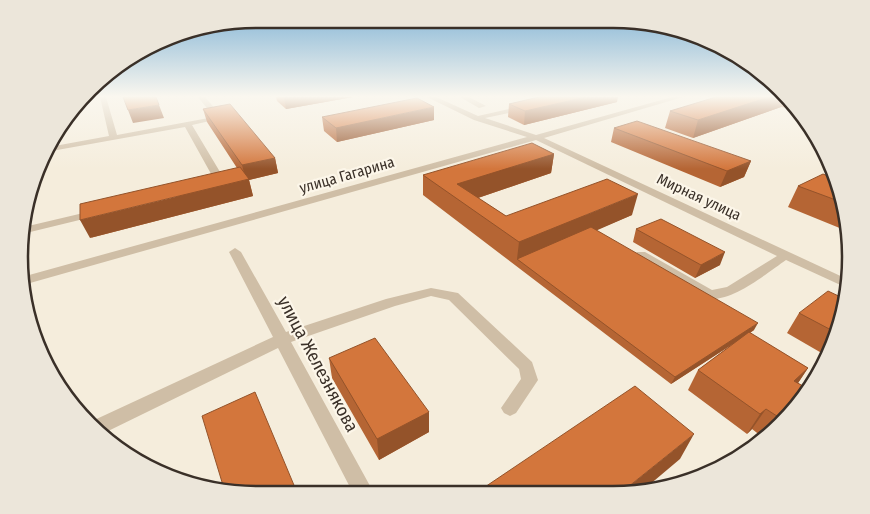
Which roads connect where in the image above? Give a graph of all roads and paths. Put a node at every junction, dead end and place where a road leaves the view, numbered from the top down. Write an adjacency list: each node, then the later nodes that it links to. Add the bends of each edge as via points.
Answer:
1 (109, 121): 6 (street)
2 (203, 121): 5 (street)
3 (486, 121): 7 (street, Мирная улица)
4 (597, 121): 7 (street, улица Гагарина)
5 (187, 124): 6 (street); 9 (street, via 221,182)
6 (114, 138): 8 (street)
7 (538, 138): 14 (street, Мирная улица); 15 (street, улица Гагарина)
8 (54, 149)
9 (202, 187)
10 (108, 210): 11 (street)
11 (29, 230)
12 (234, 252): 17 (street, улица Железнякова)
13 (641, 255): 14 (street, via 710,295 731,290)
14 (786, 255): 16 (street, Мирная улица)
15 (28, 279)
16 (841, 281)
17 (282, 339): 18 (street, via 391,302 431,292 453,296 526,366 530,380); 19 (street); 20 (street, улица Железнякова)
18 (510, 408)
19 (101, 425)
20 (360, 486)

